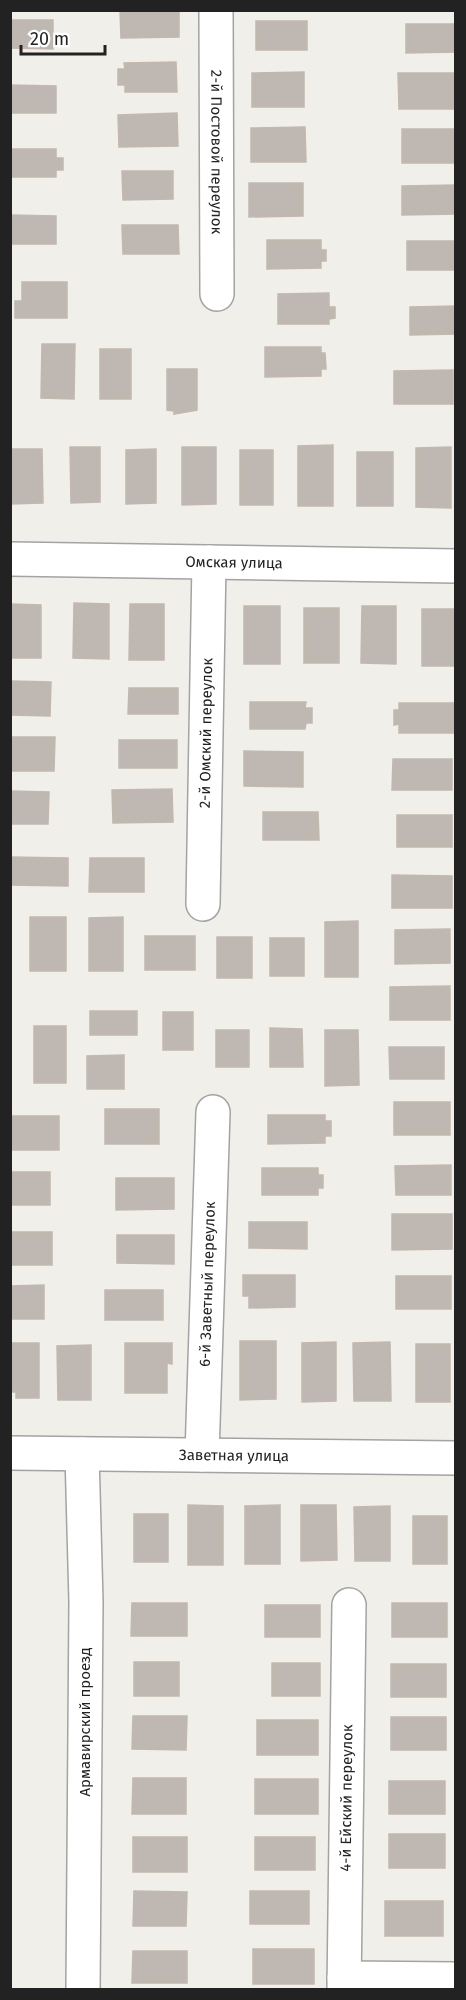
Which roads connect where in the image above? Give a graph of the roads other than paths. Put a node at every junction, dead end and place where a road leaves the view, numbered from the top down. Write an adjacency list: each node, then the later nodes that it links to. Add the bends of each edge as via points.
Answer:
1 (216, 10): 2 (street, 2-й Постовой переулок)
2 (217, 294)
3 (10, 559): 4 (street, Омская улица)
4 (208, 562): 5 (street, Омская улица); 6 (street, 2-й Омский переулок)
5 (456, 566)
6 (202, 904)
7 (213, 1112): 10 (street, 6-й Заветный переулок)
8 (10, 1453): 9 (street, Заветная улица)
9 (82, 1454): 10 (street, Заветная улица); 15 (street, Армавирский проезд, via 86,1602)
10 (202, 1455): 11 (street, Заветная улица)
11 (456, 1458)
12 (349, 1605): 14 (street, 4-й Ейский переулок)
13 (456, 1980): 14 (street)
14 (344, 1984)
15 (83, 1989)

